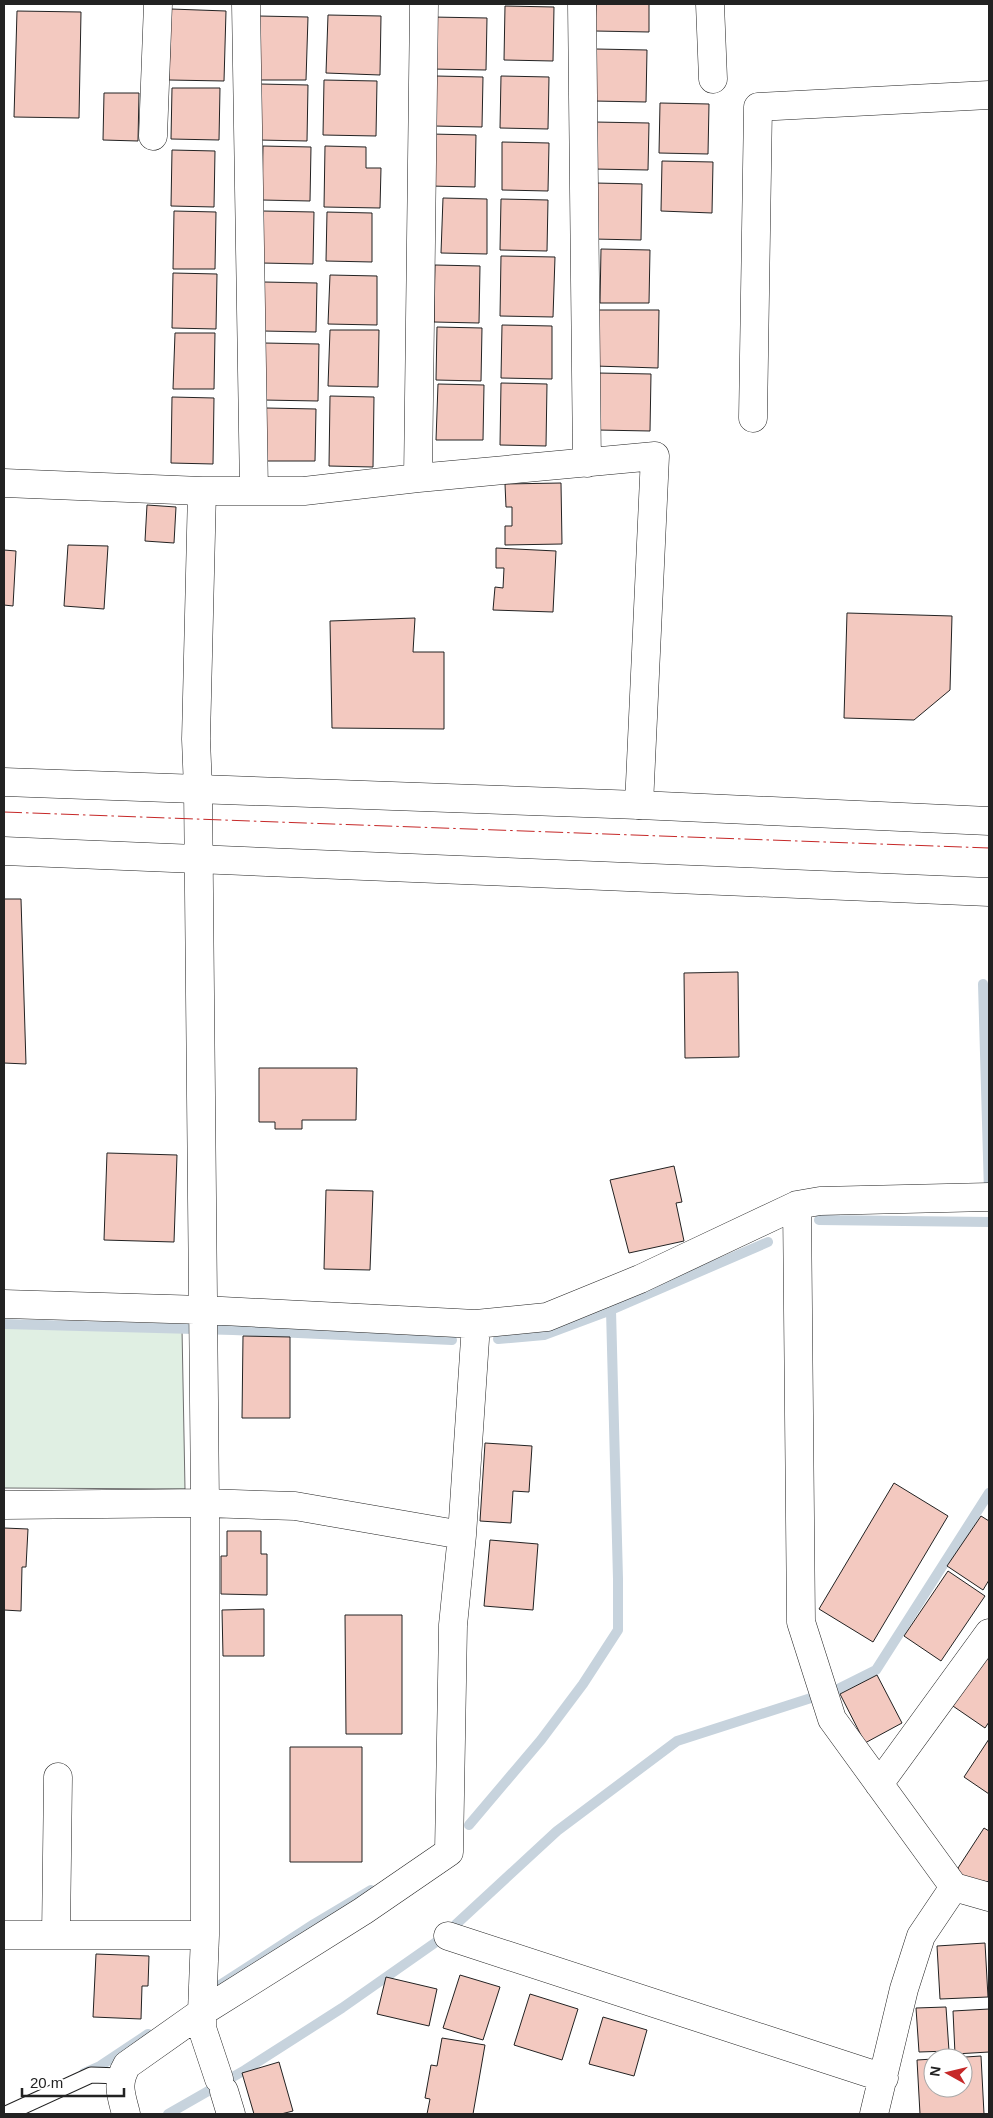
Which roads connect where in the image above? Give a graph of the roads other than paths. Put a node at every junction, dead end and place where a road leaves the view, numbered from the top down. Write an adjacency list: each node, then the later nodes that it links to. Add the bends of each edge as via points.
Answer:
1 (158, 4): 8 (street)
2 (246, 4): 14 (street)
3 (424, 4): 11 (street)
4 (582, 4): 10 (street)
5 (710, 4): 6 (street)
6 (713, 79)
7 (989, 95): 9 (street, via 758,107)
8 (153, 136)
9 (754, 418)
10 (587, 463): 11 (street); 17 (street, via 655,456)
11 (418, 478): 14 (street, via 304,491)
12 (4, 483): 13 (street)
13 (202, 491): 14 (street); 16 (street, via 196,739)
14 (254, 491)
15 (4, 782): 16 (street)
16 (198, 789): 17 (street); 20 (street)
17 (639, 805): 18 (street)
18 (989, 821)
19 (4, 851): 20 (street)
20 (199, 859): 21 (street); 25 (street)
21 (989, 892)
22 (985, 1197): 23 (street, via 820,1201)
23 (797, 1205): 26 (street, via 640,1279 547,1317); 32 (street, via 801,1622 832,1719)
24 (4, 1304): 25 (street)
25 (203, 1322): 26 (street); 27 (street)
26 (476, 1324): 29 (street)
27 (205, 1503): 28 (street); 29 (street, via 295,1506); 37 (street)
28 (4, 1505)
29 (462, 1535): 39 (street, via 454,1625 449,1852 363,1911)
30 (989, 1633): 32 (street)
31 (58, 1777): 36 (street)
32 (879, 1784): 33 (street)
33 (954, 1887): 34 (street); 41 (street, via 921,1936 904,1989)
34 (989, 1897)
35 (4, 1935): 36 (street)
36 (56, 1935): 37 (street)
37 (206, 1935): 39 (street)
38 (448, 1936): 41 (street)
39 (202, 2012): 40 (street, via 127,2064); 42 (street, via 202,2028)
40 (121, 2076): 43 (lane, via 90,2075); 44 (street, via 119,2090)
41 (884, 2078): 45 (street)
42 (225, 2095)
43 (6, 2114)
44 (126, 2114)
45 (874, 2114)

